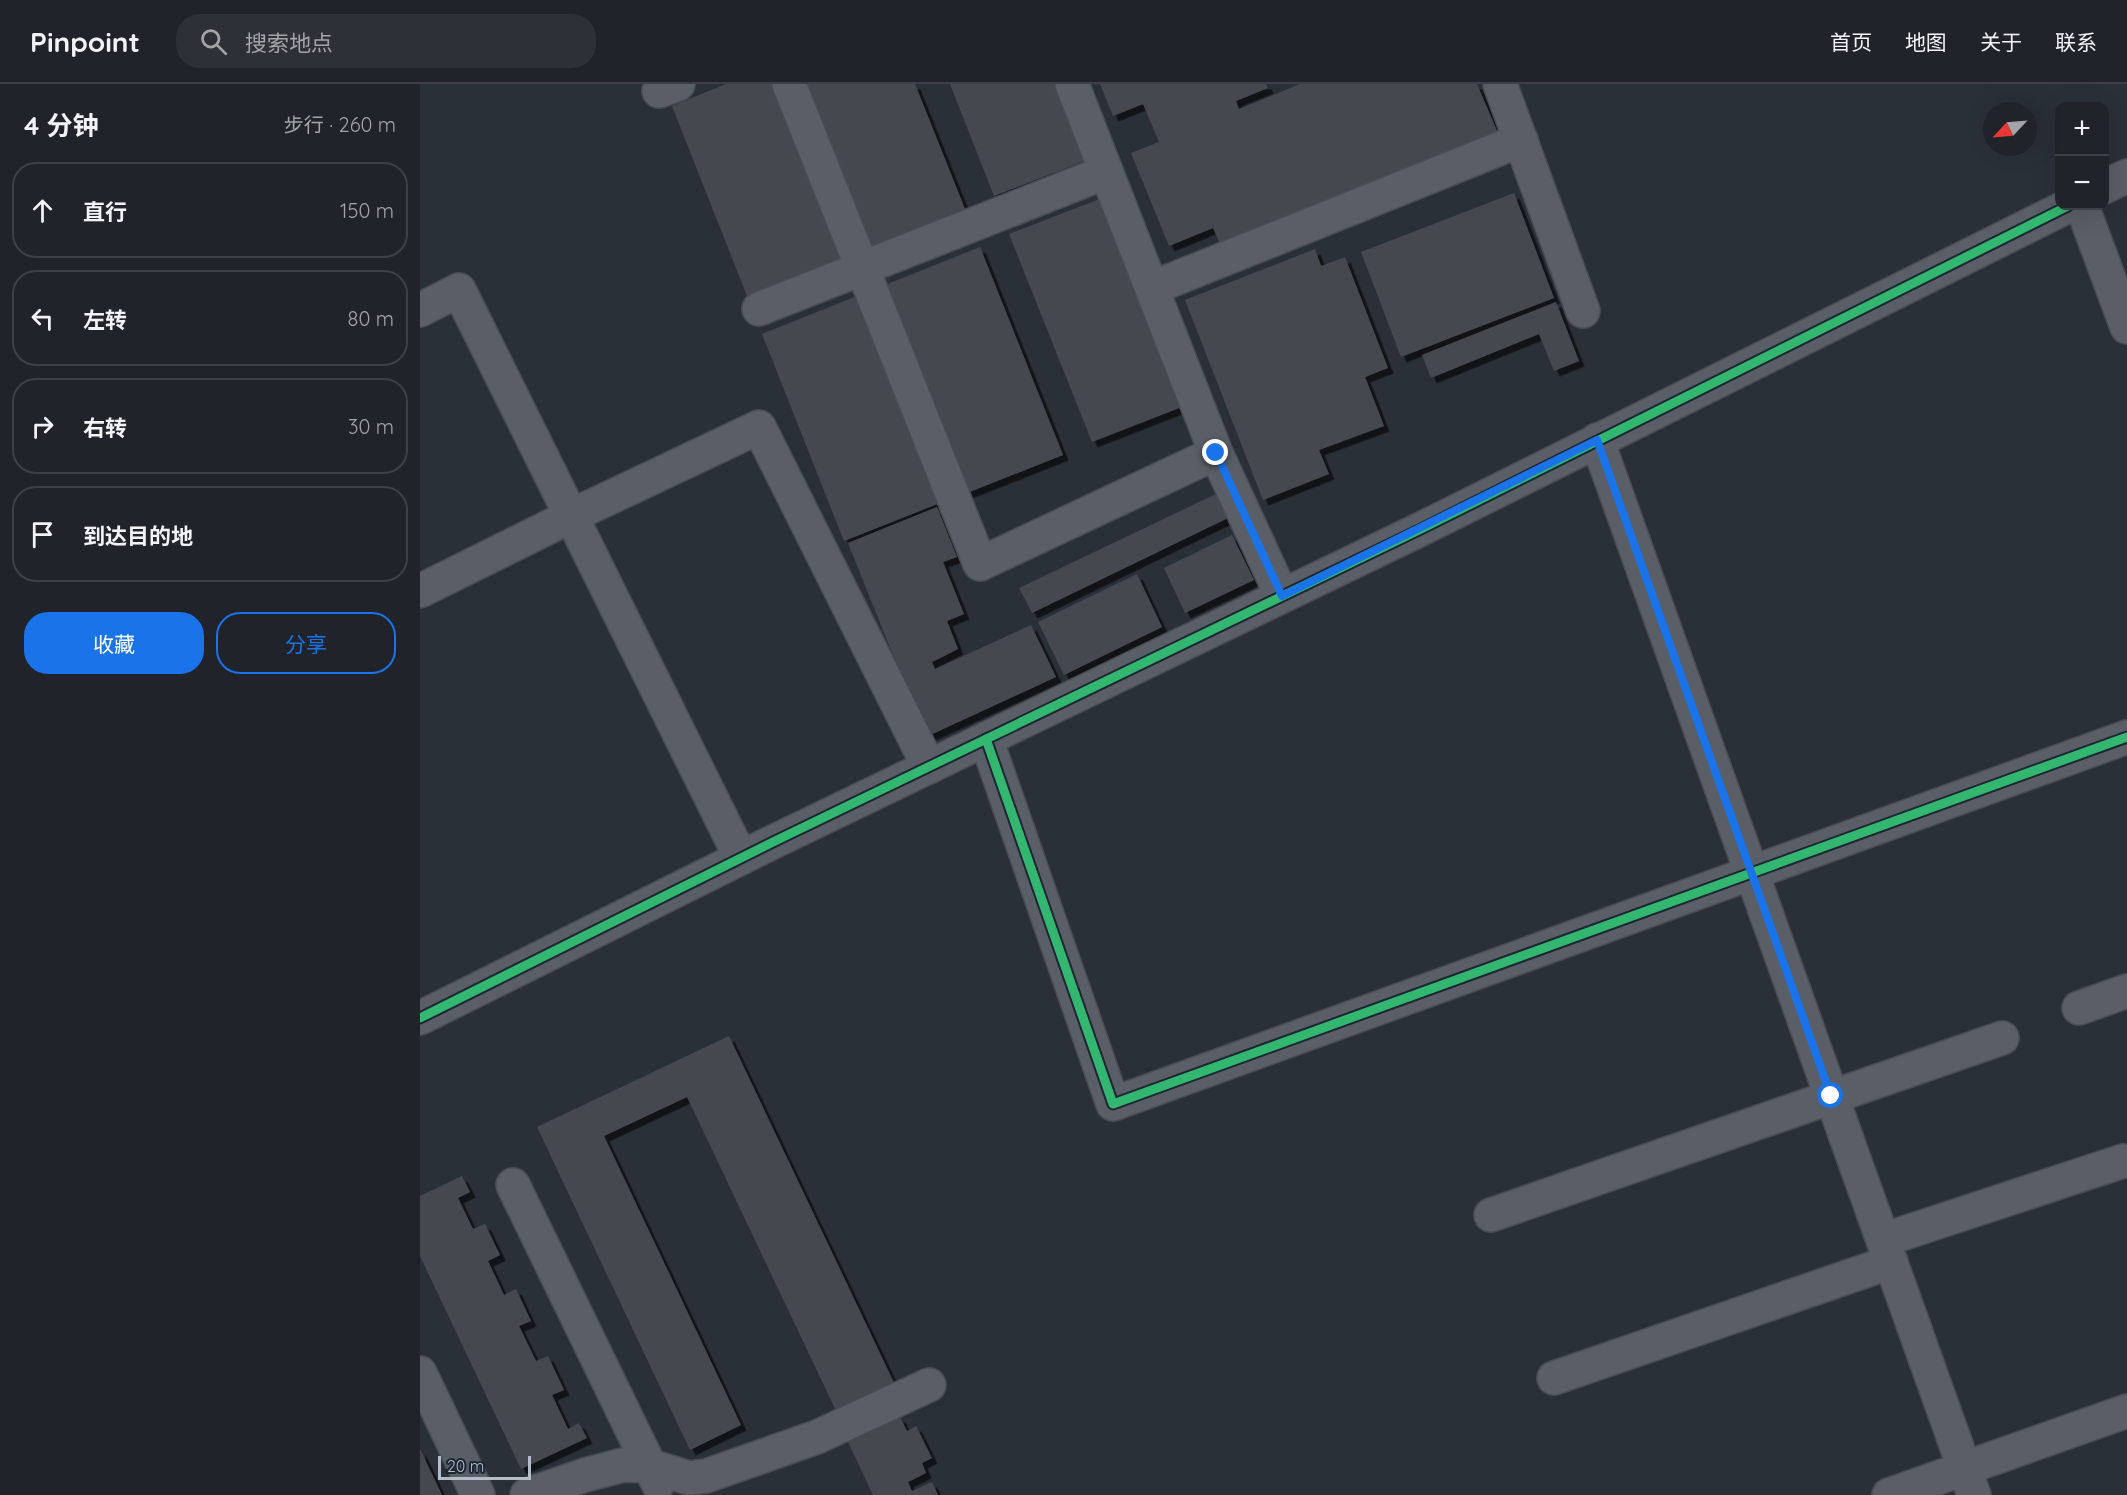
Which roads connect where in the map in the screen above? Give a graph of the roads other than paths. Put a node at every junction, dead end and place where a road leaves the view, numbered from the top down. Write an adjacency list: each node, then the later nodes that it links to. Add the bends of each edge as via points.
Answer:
1 (789, 84): 10 (street)
2 (1072, 84): 5 (street)
3 (1500, 84): 4 (street)
4 (1521, 140): 11 (street); 14 (street)
5 (1106, 172): 10 (street); 11 (street)
6 (2127, 176): 7 (street)
7 (2109, 185)
8 (2060, 210): 16 (street)
9 (2083, 210): 15 (street)
10 (862, 269): 12 (street); 17 (street, via 980,564)
11 (1152, 288): 17 (street)
12 (759, 309)
13 (420, 310): 18 (street, via 459,290)
14 (1583, 311)
15 (2127, 327)
16 (1597, 440): 20 (street); 25 (street)
17 (1216, 453): 20 (street)
18 (571, 516): 19 (street); 23 (street, via 759,427); 24 (street)
19 (420, 591)
20 (1282, 596): 22 (street)
21 (2127, 737): 25 (street)
22 (986, 739): 23 (street); 25 (street, via 1113,1104)
23 (929, 767): 24 (street)
24 (741, 858): 28 (street)
25 (1752, 873): 30 (street)
26 (2127, 991): 27 (street)
27 (2079, 1008)
28 (420, 1018)
29 (2002, 1038): 30 (street)
30 (1831, 1096): 33 (street); 34 (street)
31 (2122, 1161): 34 (street)
32 (513, 1185): 39 (street)
33 (1491, 1215)
34 (1887, 1251): 36 (street); 40 (street)
35 (420, 1373): 41 (street)
36 (1554, 1378)
37 (929, 1385): 39 (street, via 817,1437 706,1476 689,1478)
38 (2127, 1411): 40 (street)
39 (650, 1466): 42 (street, via 624,1465); 43 (street)
40 (1969, 1482): 44 (street)
41 (478, 1495)
42 (527, 1495)
43 (664, 1495)
44 (1889, 1495)

